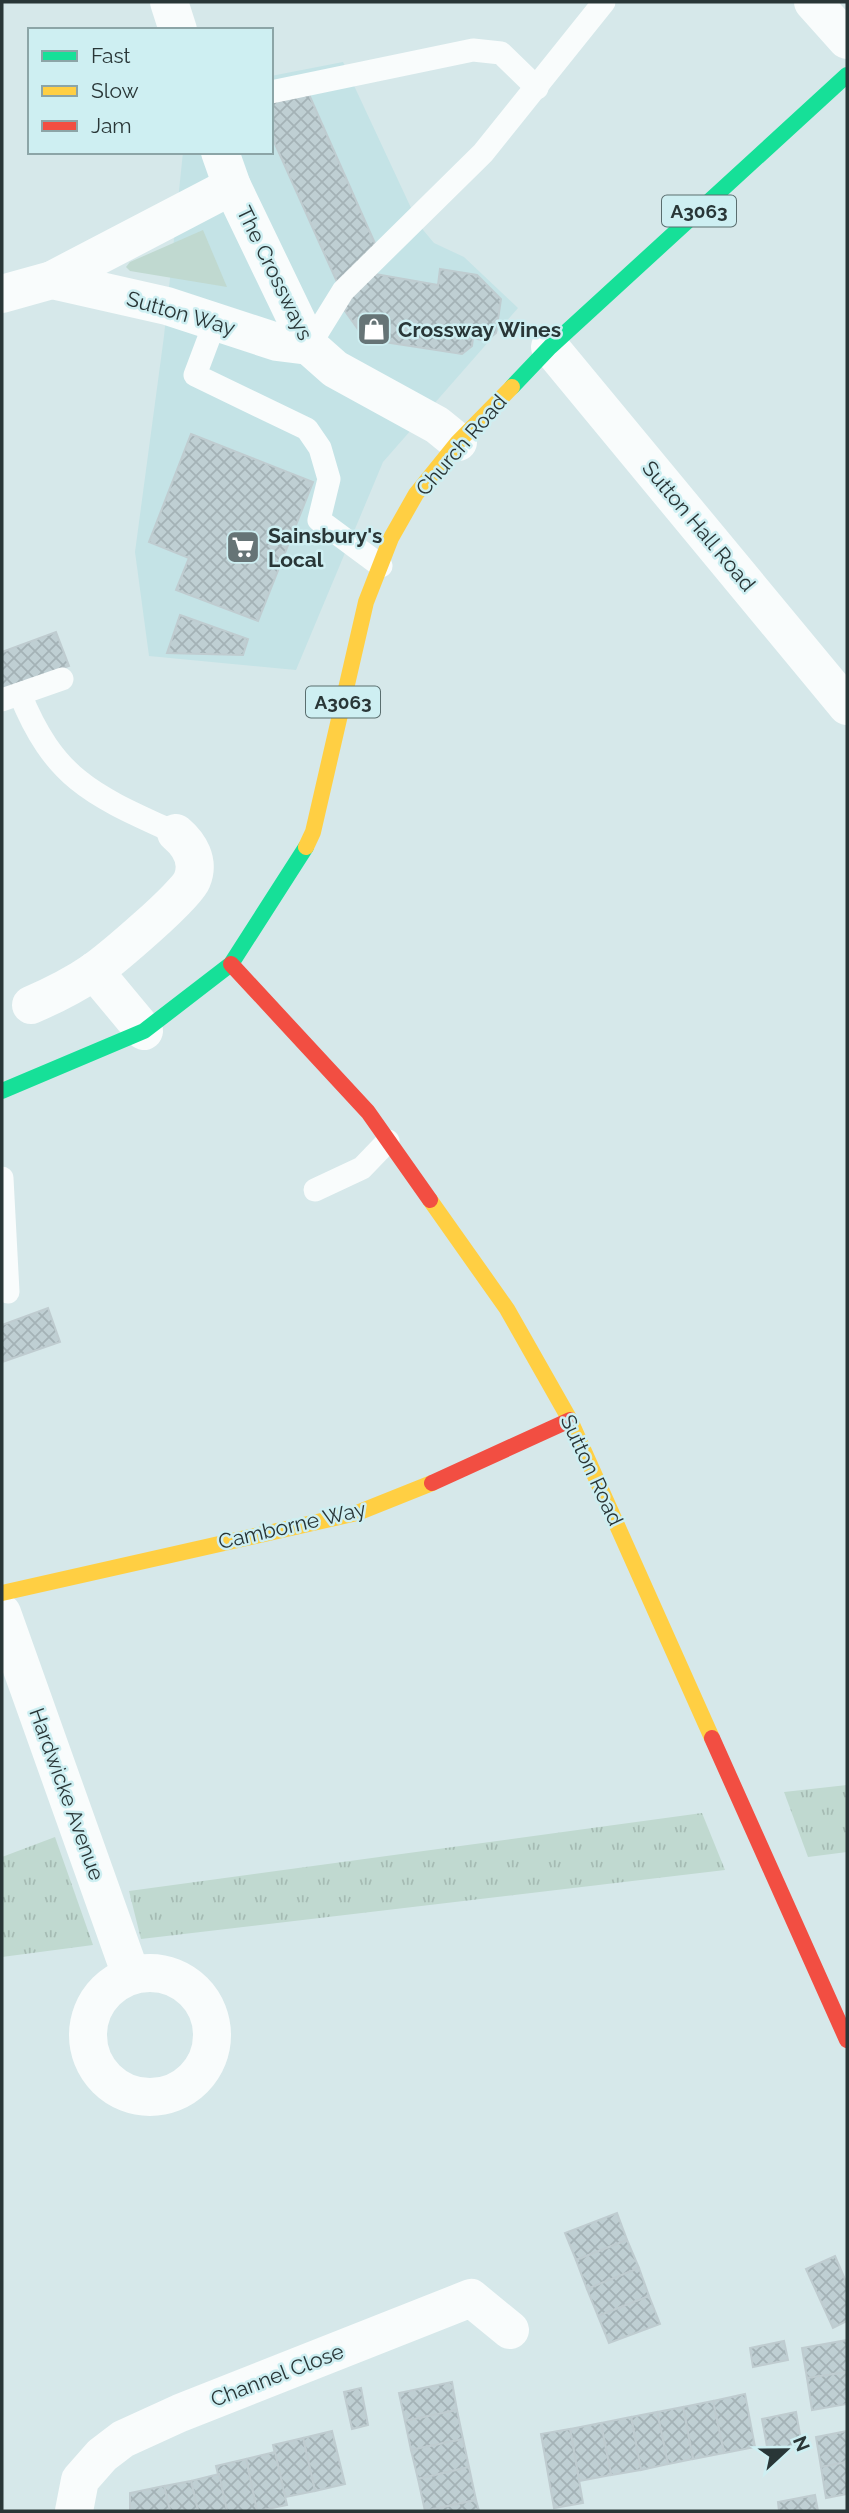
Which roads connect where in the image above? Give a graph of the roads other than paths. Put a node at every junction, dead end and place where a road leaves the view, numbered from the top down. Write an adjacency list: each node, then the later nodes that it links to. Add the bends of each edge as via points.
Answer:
1 (169, 2): 4 (street)
2 (604, 2): 7 (lane)
3 (813, 2): 5 (street)
4 (177, 28)
5 (847, 40)
6 (847, 75): 14 (street, Church Road / A3063)
7 (537, 88): 8 (lane, via 501,53 473,50); 13 (lane, via 483,153 343,291)
8 (273, 92)
9 (226, 169): 10 (street, Sutton Way); 13 (street, The Crossways)
10 (52, 280): 11 (street, Sutton Way); 12 (street, Sutton Way, via 167,306)
11 (2, 295)
12 (215, 322): 13 (street, Sutton Way, via 277,342); 16 (lane, via 195,375 307,429 320,448 329,479 319,520)
13 (309, 346): 15 (street, The Crossways, via 335,369 437,425)
14 (550, 347): 15 (street, Church Road / A3063); 19 (street, Sutton Hall Road)
15 (458, 442): 16 (street, Church Road / A3063, via 416,494)
16 (380, 566): 21 (street, Church Road / A3063, via 366,602 313,832 297,865)
17 (62, 679): 18 (lane)
18 (11, 697): 20 (lane, via 51,756 77,782 106,801)
19 (847, 706)
20 (176, 833): 22 (street, via 189,844 192,880)
21 (231, 964): 24 (street, A3063); 26 (street, Sutton Road, via 368,1112)
22 (94, 971): 23 (street); 24 (street)
23 (31, 1005)
24 (144, 1031): 25 (street, A3063)
25 (2, 1091)
26 (388, 1140): 28 (lane, via 362,1168); 30 (street, Sutton Road, via 507,1309)
27 (2, 1178): 29 (lane)
28 (315, 1190)
29 (8, 1293)
30 (570, 1420): 31 (street, Camborne Way, via 476,1465 357,1513); 34 (street, Sutton Road)
31 (2, 1593)
32 (2, 1614): 33 (street, Hardwicke Avenue)
33 (131, 1975)
34 (847, 2040)
35 (510, 2330): 36 (street, Channel Close, via 471,2298 180,2413 123,2438 102,2455 80,2480)
36 (74, 2511)

